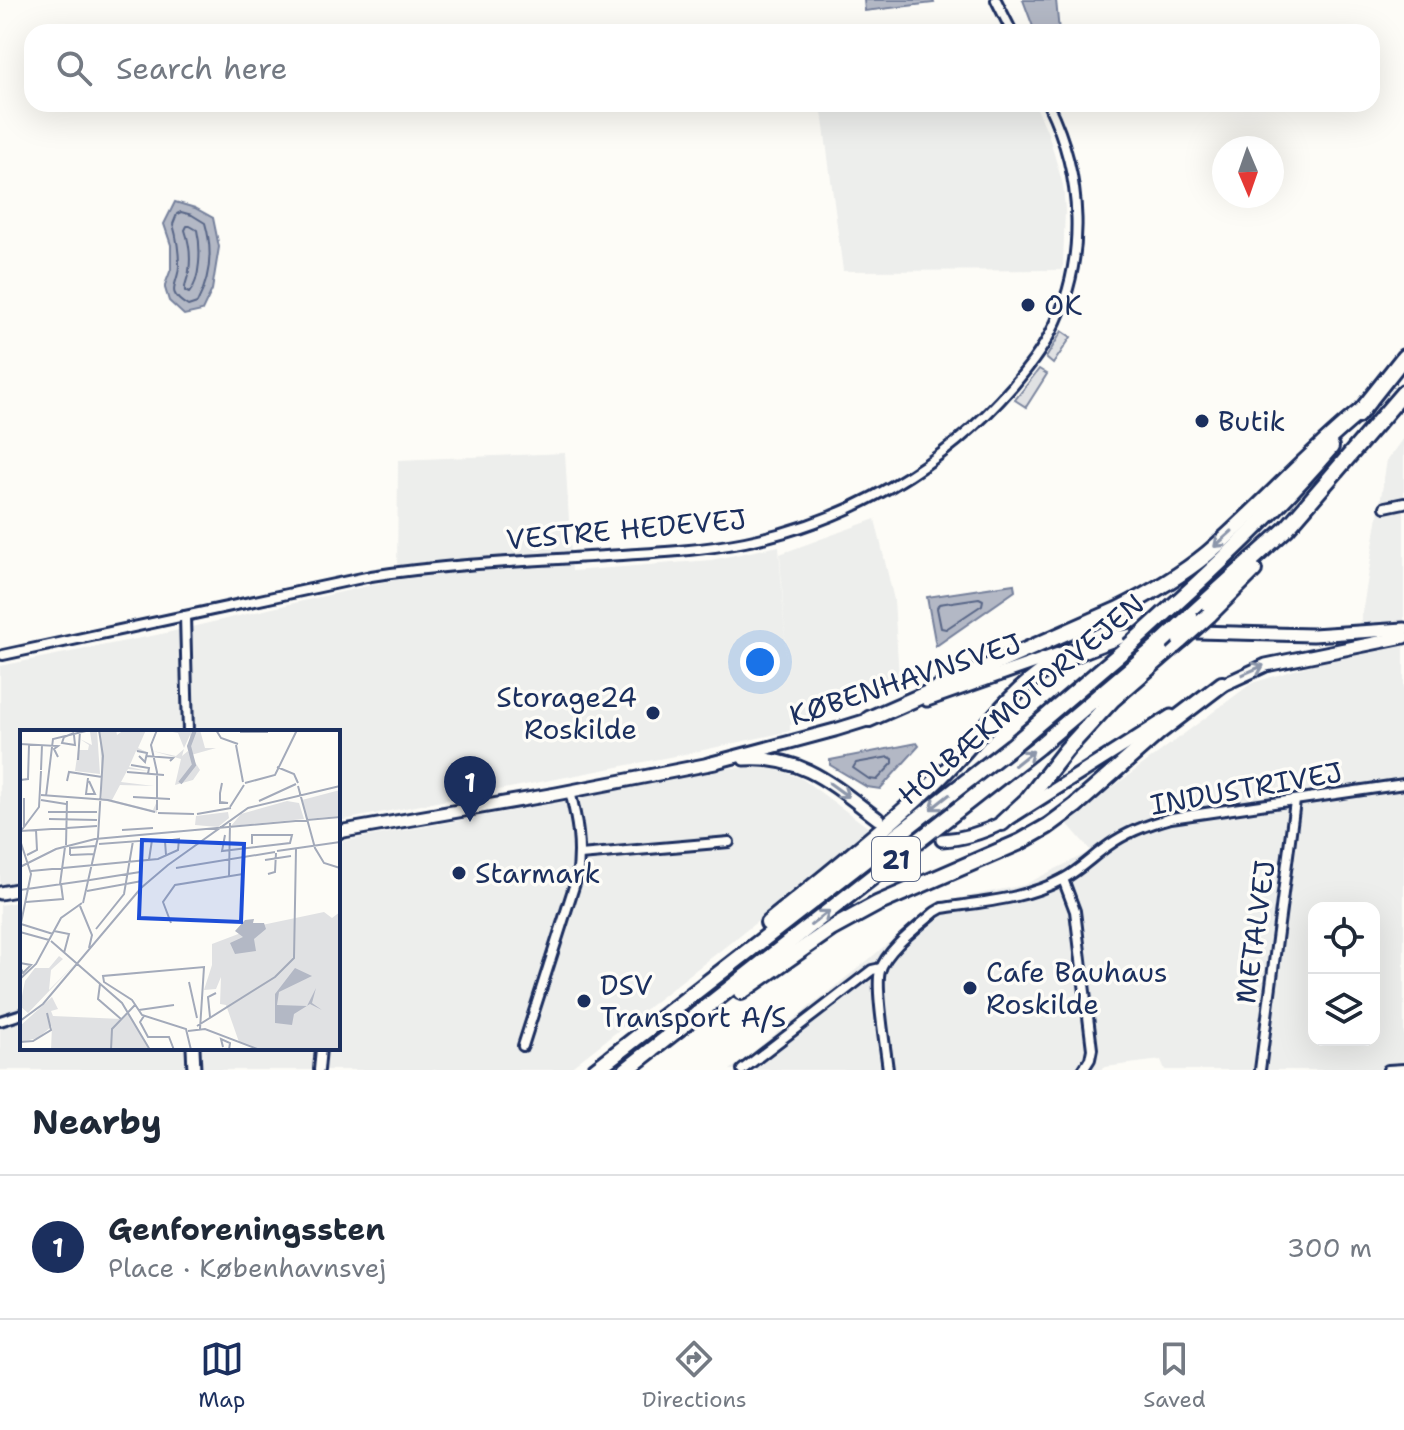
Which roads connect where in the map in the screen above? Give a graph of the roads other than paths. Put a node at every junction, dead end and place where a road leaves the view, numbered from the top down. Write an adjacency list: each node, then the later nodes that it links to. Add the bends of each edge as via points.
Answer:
1 (996, 0): 2 (street)
2 (1008, 24)
3 (1051, 112): 10 (street, VESTRE HEDEVEJ, via 1076,194 1075,255 1064,303 1036,359 994,407 928,465 834,514 745,542 408,571)
4 (1404, 357): 6 (highway, HOLBÆKMOTORVEJEN / 21)
5 (1404, 392): 7 (highway, HOLBÆKMOTORVEJEN / 21)
6 (1362, 410): 13 (highway, HOLBÆKMOTORVEJEN / 21, bridge, via 1297,487 1227,557 1164,614); 16 (highway, one-way to 16, via 1206,555 1153,592)
7 (1346, 460): 23 (highway, bridge, via 1324,495 1250,574 1112,700); 35 (highway, HOLBÆKMOTORVEJEN / 21, one-way to 7, bridge, via 1025,757 1161,643 1287,528)
8 (1404, 503): 9 (street)
9 (1385, 507)
10 (185, 616): 14 (street, VESTRE HEDEVEJ); 17 (street)
11 (1404, 629): 13 (main road, KØBENHAVNSVEJ, via 1313,635 1160,631)
12 (1404, 637): 15 (main road, one-way to 12, via 1304,655)
13 (1124, 641): 16 (main road, KØBENHAVNSVEJ, via 1081,646); 32 (highway, HOLBÆKMOTORVEJEN / 21, one-way to 32, via 1012,746); 32 (highway, via 1070,656 1043,672 1015,695 936,782 731,953)
14 (3, 655)
15 (1222, 684): 23 (main road); 35 (highway, via 1048,826 831,929)
16 (869, 719): 18 (main road, KØBENHAVNSVEJ)
17 (188, 730)
18 (708, 764): 20 (main road, KØBENHAVNSVEJ); 22 (main road, KØBENHAVNSVEJ, one-way to 22, via 748,758 796,765)
19 (1404, 784): 21 (street, INDUSTRIVEJ)
20 (570, 791): 24 (main road, KØBENHAVNSVEJ); 27 (street)
21 (1295, 801): 28 (street, INDUSTRIVEJ, via 1146,825); 47 (street, METALVEJ)
22 (878, 819)
23 (1002, 823): 25 (main road, via 979,834)
24 (340, 832)
25 (942, 840)
26 (729, 842): 27 (street)
27 (580, 855): 36 (street, via 573,895)
28 (1063, 879): 31 (street, INDUSTRIVEJ, via 1006,899 942,908 895,948); 46 (street, via 1075,911 1092,1049)
29 (20, 889): 30 (main road)
30 (0, 893)
31 (881, 968): 44 (street, INDUSTRIVEJ); 45 (street)
32 (682, 1002): 42 (highway, HOLBÆKMOTORVEJEN / 21)
33 (20, 1015): 34 (street)
34 (0, 1021)
35 (682, 1026): 43 (highway, HOLBÆKMOTORVEJEN / 21)
36 (523, 1046)
37 (193, 1050): 40 (main road)
38 (321, 1050): 41 (street)
39 (1404, 1069): 48 (street)
40 (194, 1070)
41 (319, 1070)
42 (595, 1070)
43 (626, 1070)
44 (742, 1070)
45 (888, 1070)
46 (1083, 1070)
47 (1260, 1070)
48 (1388, 1070)

